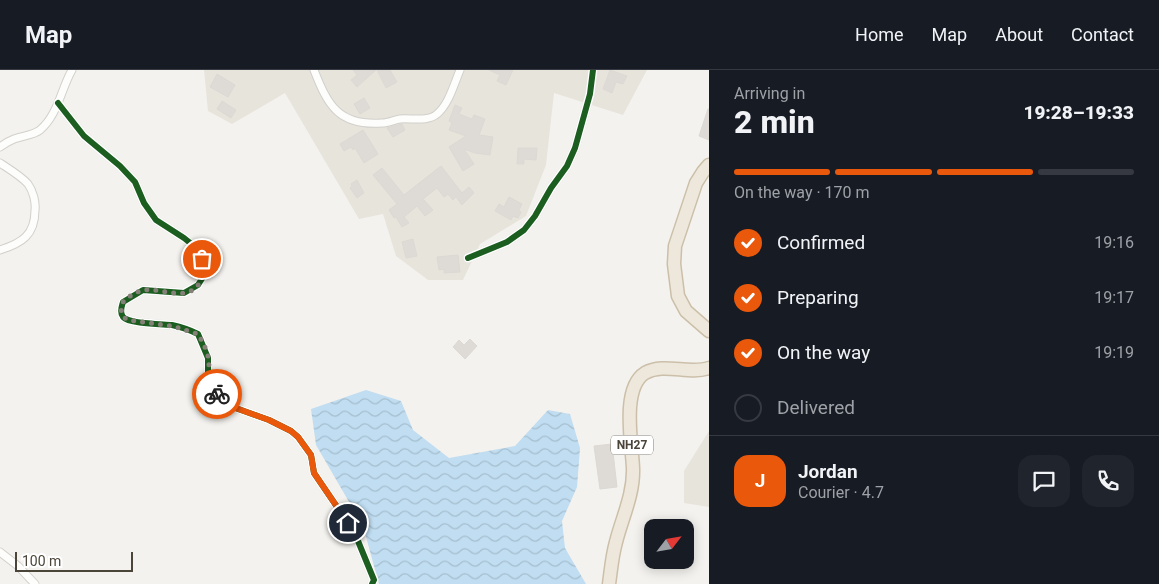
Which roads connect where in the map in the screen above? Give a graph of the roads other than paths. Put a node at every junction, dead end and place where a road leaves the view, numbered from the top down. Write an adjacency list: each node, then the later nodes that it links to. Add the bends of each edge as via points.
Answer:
1 (72, 70): 5 (street)
2 (314, 70): 3 (street, via 334,109 360,124 431,118 438,114 449,96)
3 (460, 70)
4 (593, 70): 10 (street, via 590,94 568,166 535,216 524,230 507,242)
5 (58, 103): 6 (street, via 39,131); 15 (street, via 84,136 135,182 156,220 194,246 202,259 203,277 198,285 184,293 143,290 123,302 120,312 123,317 198,334 208,358 208,379 213,390 230,406 269,420 298,437 311,455 314,473 358,540 374,580)
6 (0, 147)
7 (0, 163): 9 (street, via 27,183 36,204 30,233 14,245)
8 (709, 165): 11 (highway, via 696,183 675,246 674,264 678,296 686,311)
9 (0, 250)
10 (468, 258)
11 (709, 331)
12 (709, 368): 16 (highway, NH27, via 699,371 652,370 636,382 630,413 633,482 615,544)
13 (0, 552): 14 (street)
14 (35, 584)
15 (372, 584)
16 (609, 584)

